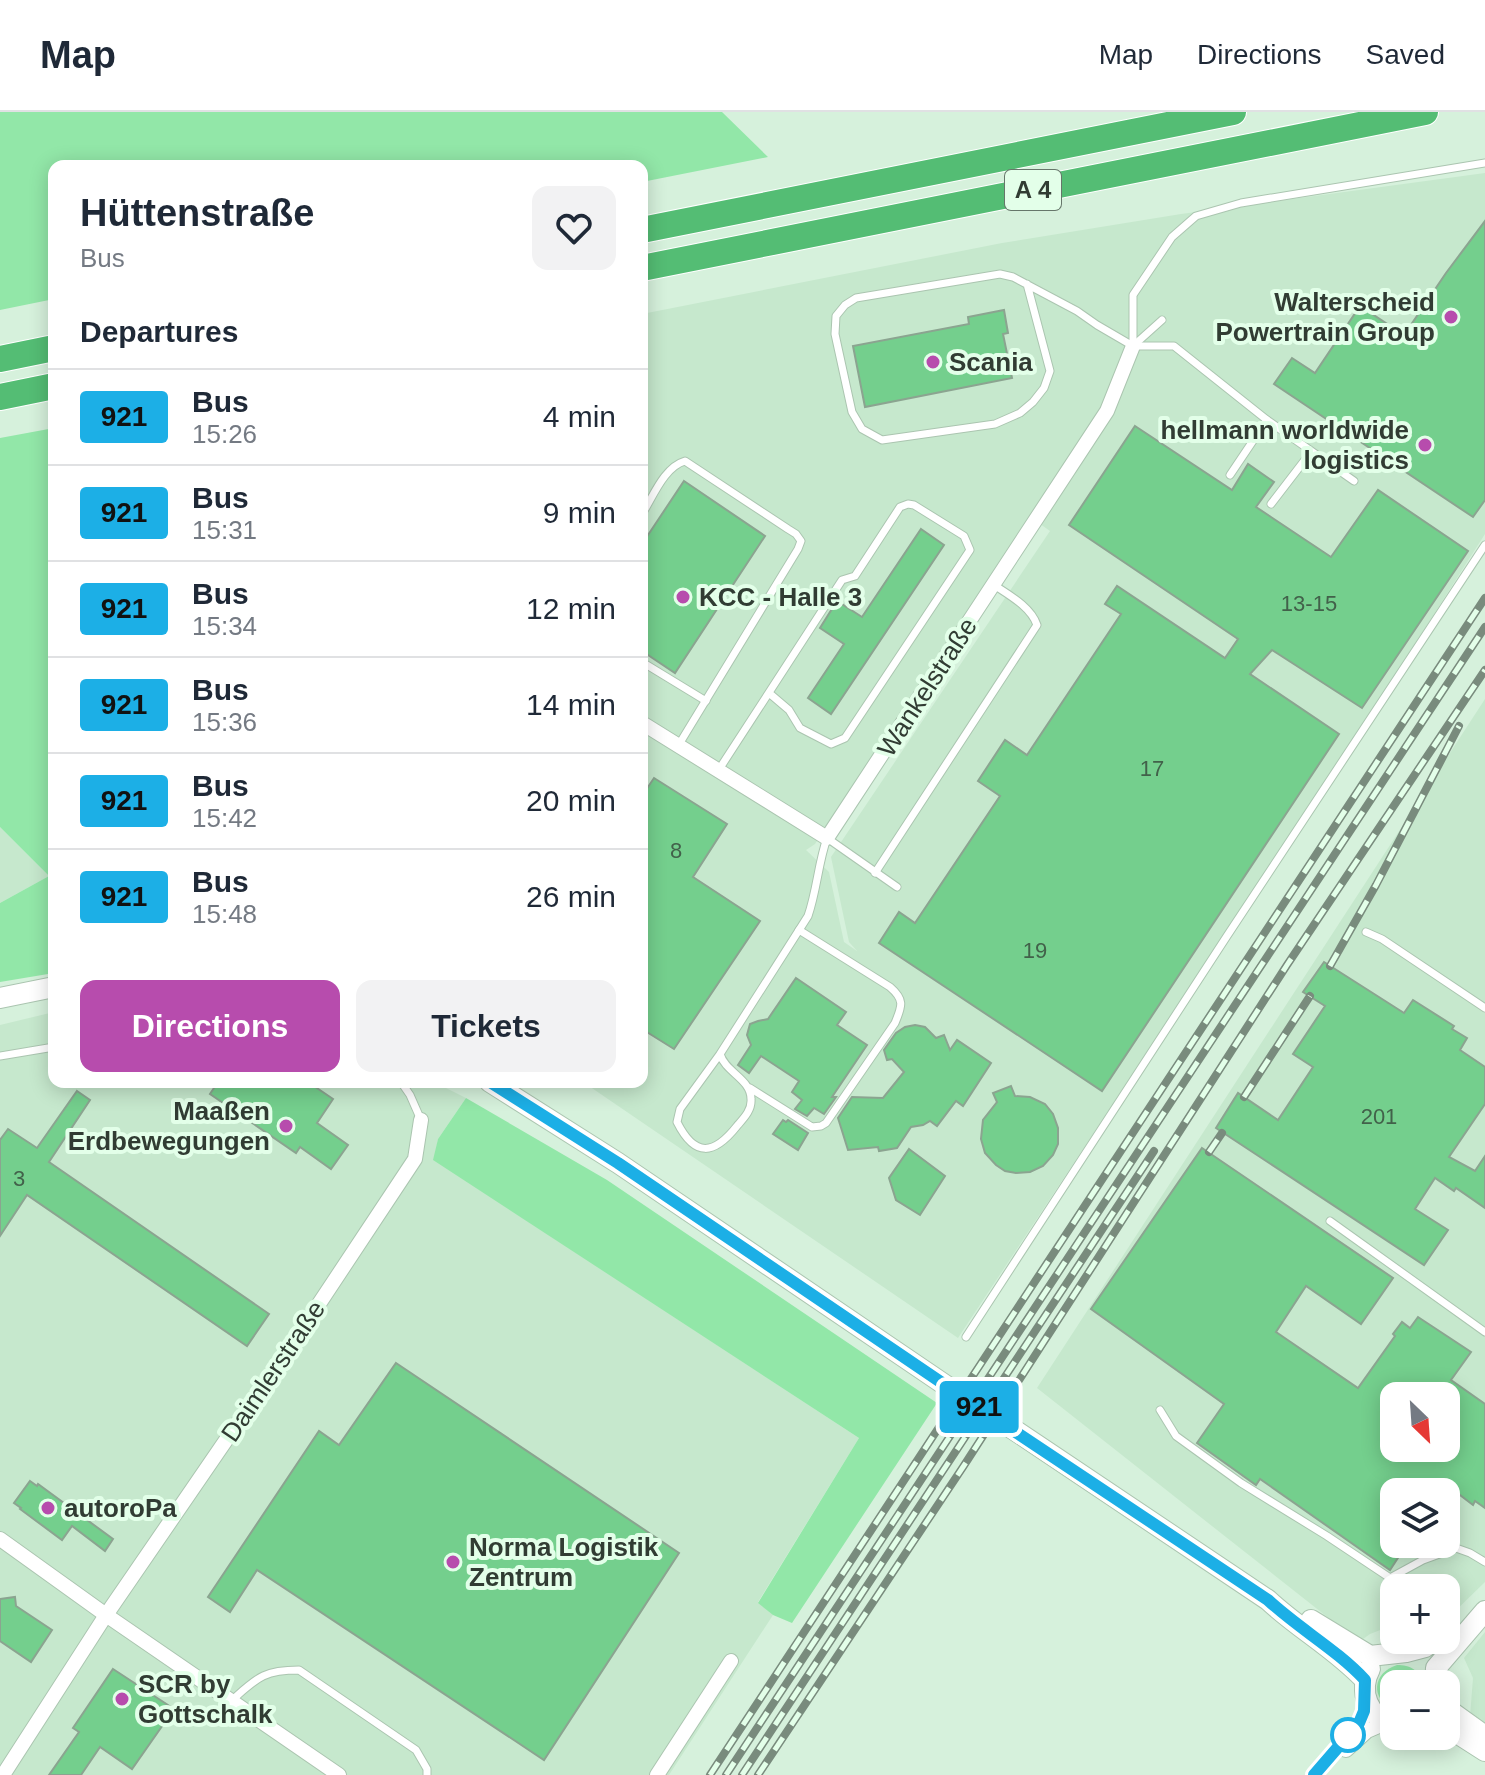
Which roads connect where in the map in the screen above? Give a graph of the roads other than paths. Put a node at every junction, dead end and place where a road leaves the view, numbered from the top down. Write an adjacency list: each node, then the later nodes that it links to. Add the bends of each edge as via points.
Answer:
1 (1233, 112): 4 (highway, A 4)
2 (1425, 112): 5 (highway, A 4)
3 (1485, 163): 8 (lane, via 1241,203 1196,216 1172,237 1133,295)
4 (648, 229)
5 (648, 267)
6 (1027, 284): 6 (lane, via 1000,274 856,298 845,305 836,316 835,334 852,412 862,429 882,440 995,424 1033,402 1050,371); 8 (lane)
7 (1162, 320): 8 (lane)
8 (1133, 346): 13 (lane, via 1174,346); 20 (street, Wankelstraße, via 1107,411)
9 (48, 349): 10 (highway)
10 (0, 359)
11 (48, 387): 12 (highway)
12 (0, 397)
13 (1267, 420): 14 (lane); 15 (lane)
14 (1311, 452): 16 (lane); 18 (lane)
15 (1230, 475)
16 (1354, 481)
17 (648, 504): 23 (lane, via 667,473 685,461 801,541)
18 (1271, 504)
19 (1485, 545): 44 (lane)
20 (994, 585): 27 (street, Wankelstraße); 28 (lane, via 1034,616 1037,625)
21 (648, 666): 23 (lane)
22 (769, 693): 22 (lane, via 800,728 831,744 845,738 970,550 964,536 914,505 900,507 855,576 842,580); 26 (lane)
23 (706, 701): 25 (lane)
24 (648, 727): 25 (street)
25 (678, 746): 26 (street)
26 (718, 771): 27 (street)
27 (827, 838): 28 (lane); 30 (lane, via 816,894)
28 (875, 873): 29 (lane)
29 (897, 887)
30 (799, 930): 36 (lane); 40 (lane, via 890,987 901,1009 821,1126 812,1127)
31 (1366, 932): 34 (lane)
32 (48, 988): 33 (street)
33 (0, 998)
34 (1485, 1008)
35 (48, 1048): 37 (lane)
36 (720, 1054): 40 (lane); 40 (lane, via 680,1109 677,1122 684,1135 707,1149 728,1139 751,1108)
37 (0, 1056)
38 (405, 1088): 41 (lane)
39 (499, 1088): 49 (street, bridge)
40 (749, 1088)
41 (421, 1120): 51 (street, Daimlerstraße, via 415,1159)
42 (1330, 1221): 43 (lane)
43 (1485, 1332)
44 (966, 1337)
45 (1160, 1410): 47 (lane, via 1176,1436 1390,1578 1456,1548)
46 (0, 1539): 51 (street)
47 (1485, 1562)
48 (1485, 1598): 52 (street)
49 (1268, 1600): 56 (street, via 1370,1656); 59 (street, via 1350,1664)
50 (1485, 1611): 53 (street)
51 (106, 1615): 60 (street); 67 (street, Daimlerstraße)
52 (1460, 1622)
53 (1460, 1628)
54 (1390, 1654): 56 (street)
55 (1412, 1654): 58 (street)
56 (1384, 1656): 59 (street, via 1367,1673)
57 (731, 1661): 70 (street)
58 (1431, 1670)
59 (1365, 1688): 61 (street, via 1370,1709); 71 (street, via 1359,1723)
60 (231, 1701): 68 (street); 69 (lane, via 256,1678 276,1670 299,1670 416,1750)
61 (1380, 1717)
62 (1460, 1718): 65 (street)
63 (1380, 1726): 71 (street, via 1367,1731)
64 (1460, 1735): 66 (street)
65 (1485, 1736)
66 (1485, 1751)
67 (3, 1775)
68 (339, 1775)
69 (427, 1775)
70 (657, 1775)
71 (1317, 1775)

